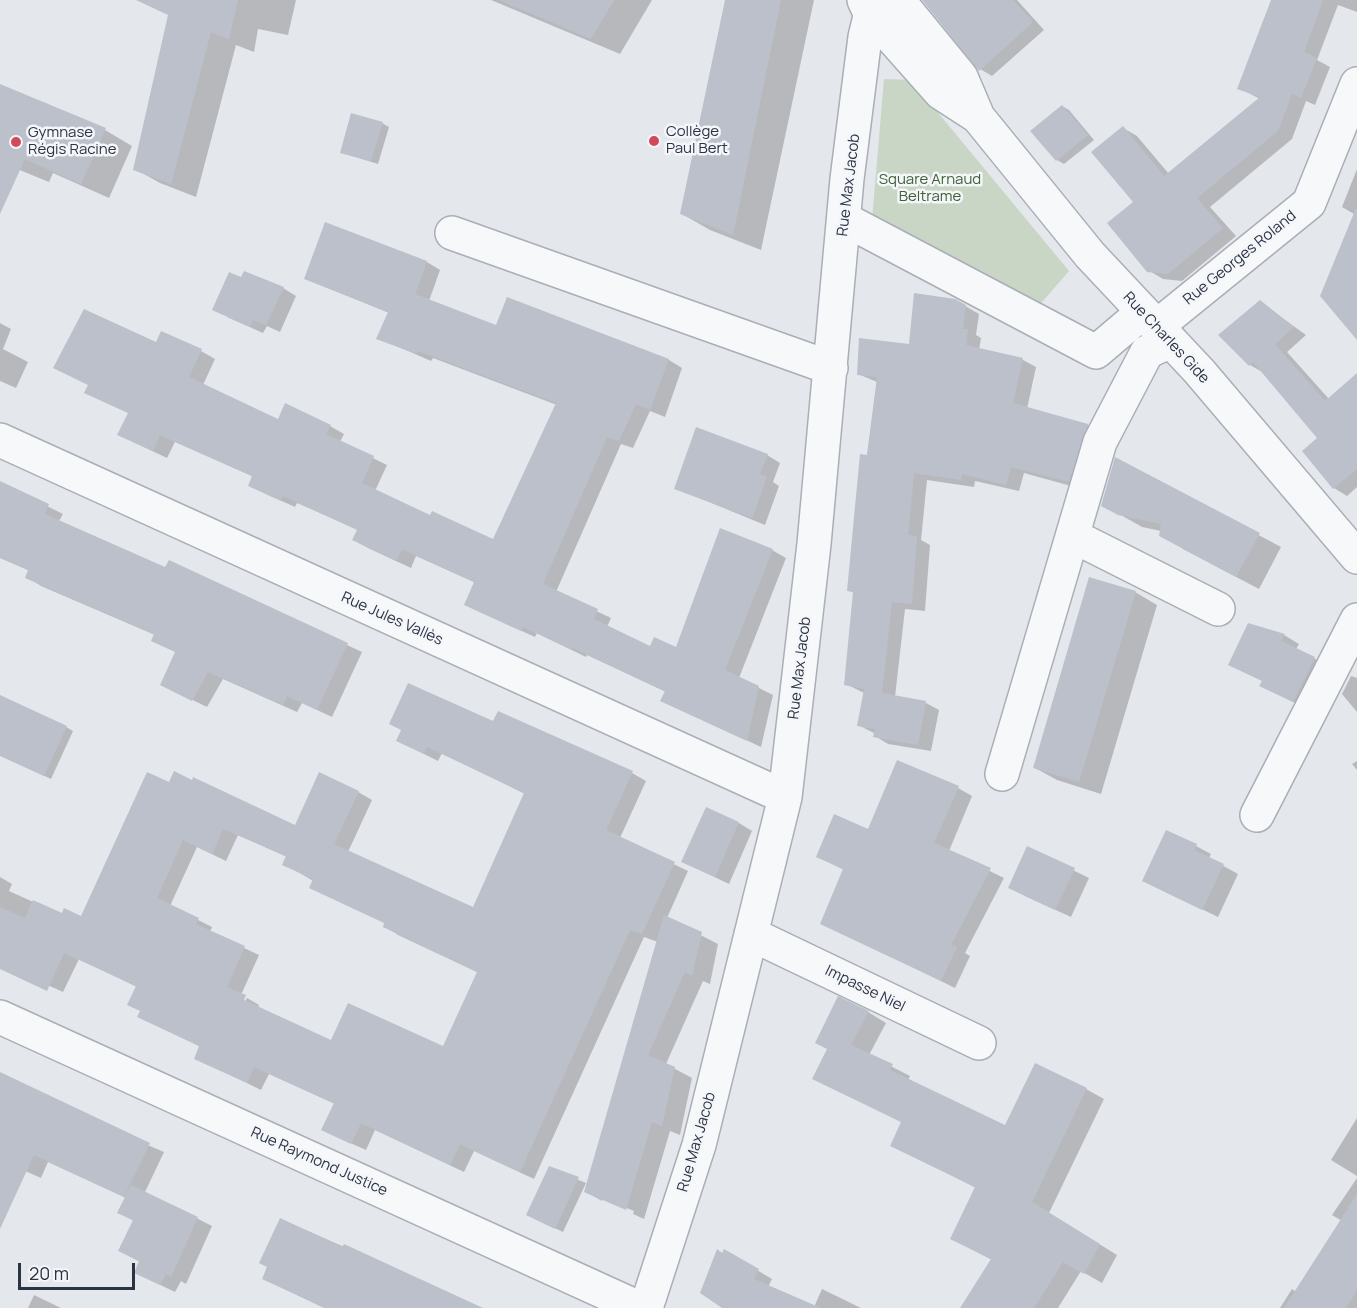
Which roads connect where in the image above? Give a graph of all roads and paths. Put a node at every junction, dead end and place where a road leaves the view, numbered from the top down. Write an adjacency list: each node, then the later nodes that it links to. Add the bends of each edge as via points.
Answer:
1 (877, 3): 3 (street, Rue Max Jacob, via 865,37); 5 (street, Rue Charles Gide, via 941,93 978,117 1090,255)
2 (1357, 84): 5 (street, Rue Georges Roland, via 1309,203)
3 (844, 219): 5 (street, via 1096,352); 6 (street, Rue Max Jacob)
4 (452, 233): 6 (street)
5 (1156, 327): 8 (street, via 1100,442); 9 (street, Rue Charles Gide, via 1199,371)
6 (831, 368): 13 (street, Rue Max Jacob)
7 (0, 440): 13 (street, Rue Jules Vallès)
8 (1073, 536): 10 (street); 12 (street)
9 (1357, 557)
10 (1218, 609)
11 (1357, 620): 14 (street)
12 (1002, 774)
13 (785, 797): 15 (street, Rue Max Jacob)
14 (1257, 815)
15 (751, 934): 17 (street, Impasse Niel); 19 (street, Rue Max Jacob, via 699,1144)
16 (0, 1017): 18 (street, Rue Raymond Justice)
17 (979, 1043)
18 (639, 1308)
19 (646, 1308)

